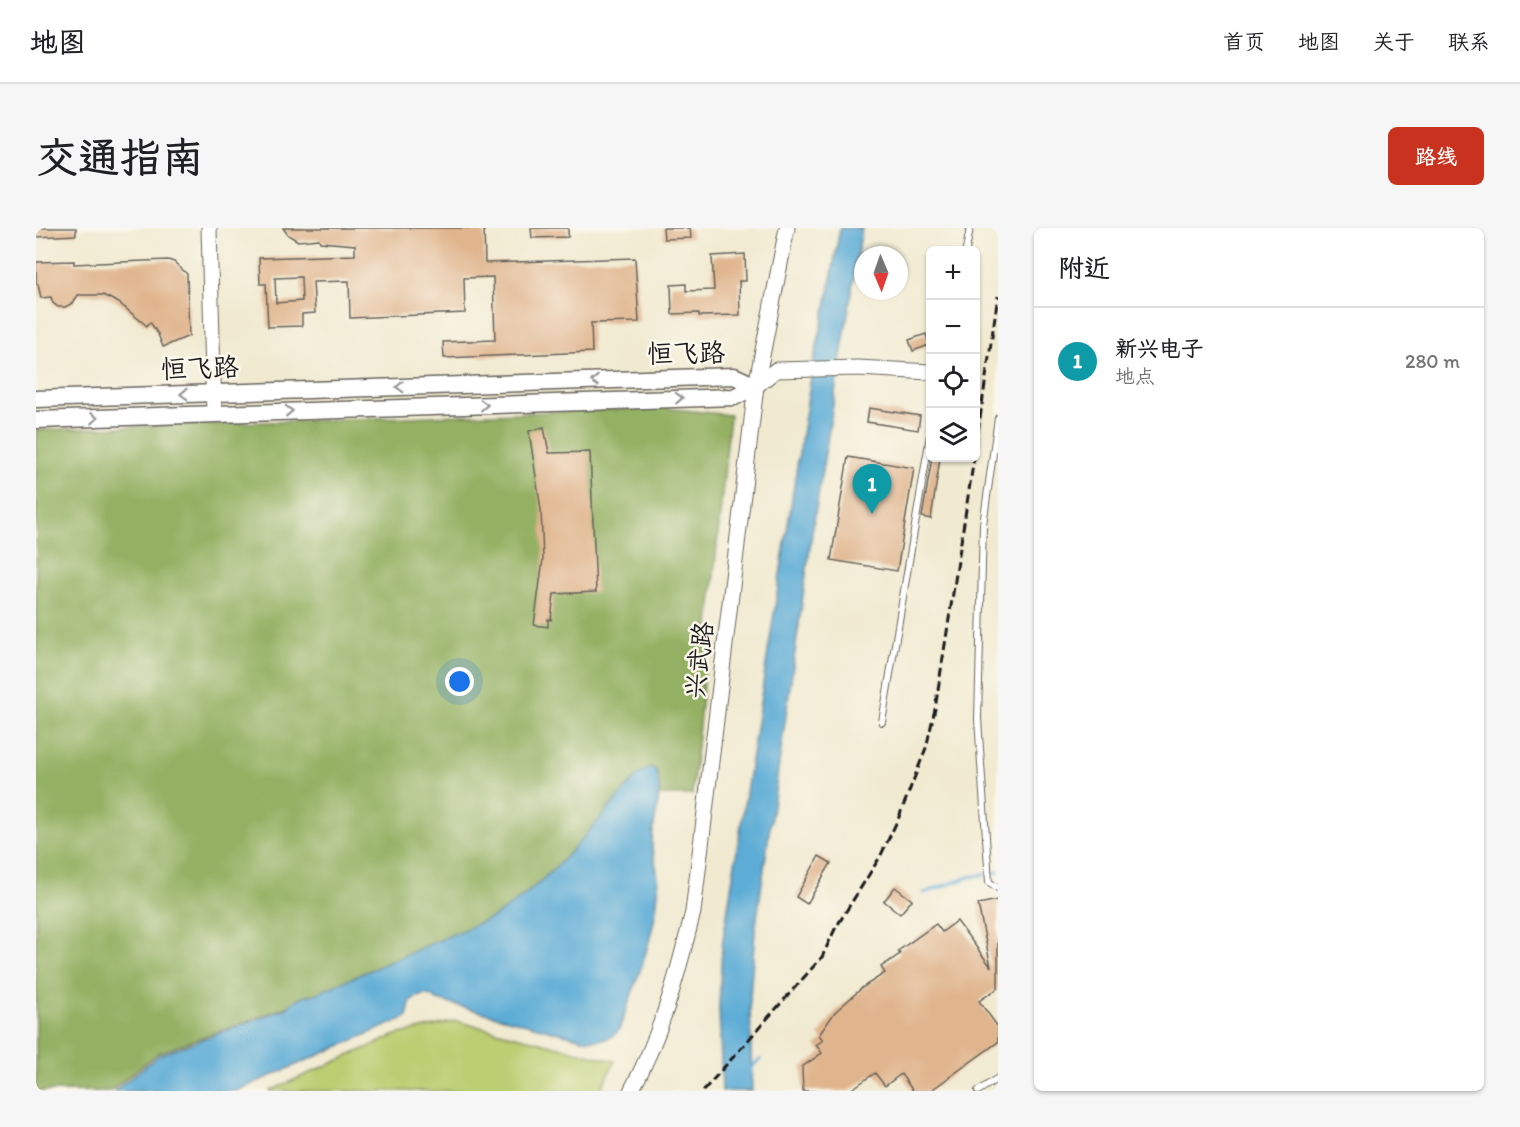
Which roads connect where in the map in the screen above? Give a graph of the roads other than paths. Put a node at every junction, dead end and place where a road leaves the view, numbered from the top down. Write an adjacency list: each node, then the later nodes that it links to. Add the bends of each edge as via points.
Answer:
1 (209, 228): 7 (street)
2 (787, 228): 6 (street, 兴武路)
3 (970, 228): 4 (lane)
4 (967, 246)
5 (926, 372): 6 (street, via 776,370)
6 (756, 386): 7 (main road, 恒飞路, one-way to 7, via 734,376); 9 (main road, 恒飞路, one-way to 6, via 734,397); 16 (street, 兴武路, via 693,912 668,1004)
7 (214, 393): 8 (main road, 恒飞路, one-way to 8); 9 (street)
8 (36, 399)
9 (214, 413): 11 (main road, 恒飞路, one-way to 9)
10 (998, 418): 14 (lane, via 983,525 978,718 989,882)
11 (36, 420)
12 (926, 460): 13 (lane)
13 (882, 722)
14 (998, 888)
15 (998, 1078): 17 (lane)
16 (631, 1091)
17 (978, 1091)

